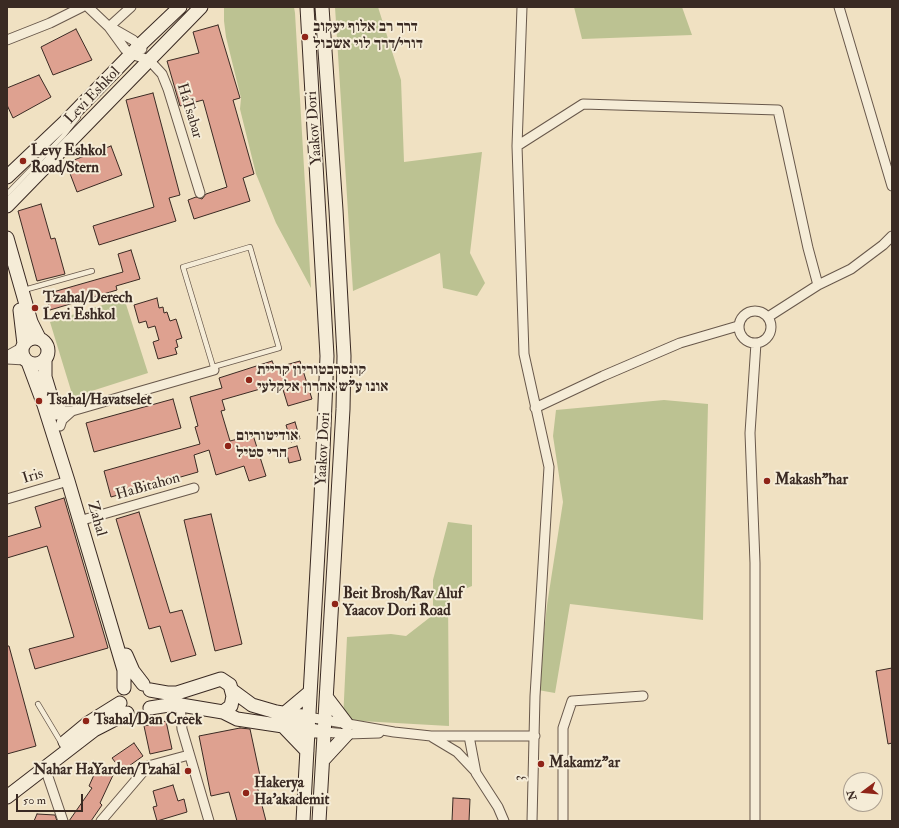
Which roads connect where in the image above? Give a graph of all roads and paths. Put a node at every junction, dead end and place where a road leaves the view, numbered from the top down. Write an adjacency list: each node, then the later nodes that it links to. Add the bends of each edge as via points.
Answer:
1 (82, 7): 11 (street)
2 (88, 7): 10 (street)
3 (131, 7): 10 (street)
4 (180, 7): 12 (main road, Levi Eshkol)
5 (201, 7): 13 (main road, Levi Eshkol)
6 (307, 7): 47 (main road, Yaakov Dori, via 327,356)
7 (322, 7): 49 (main road, Yaakov Dori, via 344,356)
8 (522, 7): 15 (street, 3)
9 (839, 7): 17 (street)
10 (109, 27): 12 (street)
11 (7, 40)
12 (135, 50): 13 (street, HaTsabar); 14 (main road, Levi Eshkol)
13 (149, 60): 18 (street, HaTsabar, via 166,81); 20 (main road, Levi Eshkol)
14 (105, 82): 16 (main road, Levi Eshkol); 19 (lane, via 63,136)
15 (517, 146): 25 (street, via 583,104 778,110); 37 (street, 3, via 524,354)
16 (7, 177)
17 (892, 186)
18 (200, 193)
19 (7, 194)
20 (7, 206)
21 (892, 236): 25 (street, via 851,269)
22 (7, 238): 26 (main road)
23 (7, 266): 31 (main road, via 20,311)
24 (92, 271): 26 (lane)
25 (818, 285): 27 (street)
26 (22, 290): 29 (main road, via 34,331)
27 (768, 316): 28 (street, via 752,310 742,316); 30 (street, via 771,325 769,335)
28 (738, 326): 30 (street, via 742,337 750,343); 37 (street, via 680,344)
29 (39, 338): 31 (main road, via 30,339); 34 (main road, via 47,343 49,349)
30 (756, 343): 79 (street, via 750,433 755,563)
31 (23, 345): 32 (street); 33 (main road, via 22,354)
32 (7, 358): 33 (street)
33 (26, 361): 34 (main road, via 38,364); 40 (main road, Zahal, via 44,405)
34 (45, 361): 36 (main road, Zahal, via 45,376)
35 (214, 368): 35 (lane, via 279,348 250,247 183,268); 38 (street)
36 (54, 407): 38 (street, via 65,411); 39 (main road, Zahal)
37 (535, 408): 62 (street, 3, via 548,467)
38 (72, 410): 39 (street)
39 (60, 426): 43 (main road, Zahal)
40 (68, 481): 42 (street, Iris); 45 (main road, Zahal, via 124,670)
41 (194, 488): 43 (street, HaBitahon)
42 (7, 499)
43 (86, 520): 44 (main road, Zahal, via 128,661)
44 (147, 687): 45 (main road, via 133,683); 46 (main road, via 167,693 178,693 221,679 230,685); 53 (main road, via 153,699)
45 (124, 688): 52 (main road, via 120,698)
46 (233, 691): 54 (main road, via 231,706); 55 (main road, via 252,705)
47 (310, 692): 55 (main road); 56 (main road, Yaakov Dori)
48 (643, 696): 78 (street, via 572,701 563,728)
49 (327, 698): 58 (main road, Yaakov Dori); 59 (main road)
50 (38, 704): 63 (lane)
51 (180, 704): 53 (main road); 54 (main road); 65 (street, via 182,729)
52 (124, 708): 53 (main road, via 137,715 147,712); 63 (main road, via 88,723); 67 (main road)
53 (150, 708)
54 (223, 712): 57 (main road, via 237,719)
55 (285, 713): 56 (main road)
56 (308, 723): 57 (main road); 58 (main road); 64 (main road, Yaakov Dori)
57 (283, 726): 64 (main road)
58 (325, 726): 59 (street); 66 (main road, Yaakov Dori)
59 (347, 729): 60 (street); 66 (main road)
60 (431, 736): 61 (street); 68 (street, via 457,752)
61 (469, 736): 62 (street); 68 (street)
62 (535, 736): 77 (street, 3)
63 (62, 745): 69 (main road)
64 (307, 751): 74 (main road, Yaakov Dori)
65 (190, 755): 72 (street, via 148,766); 73 (street)
66 (323, 760): 75 (main road, Yaakov Dori)
67 (45, 768): 70 (main road); 71 (street)
68 (476, 773): 76 (street)
69 (7, 787)
70 (7, 797)
71 (63, 821)
72 (101, 821)
73 (209, 821)
74 (303, 821)
75 (319, 821)
76 (504, 821)
77 (532, 821)
78 (563, 821)
79 (755, 821)

